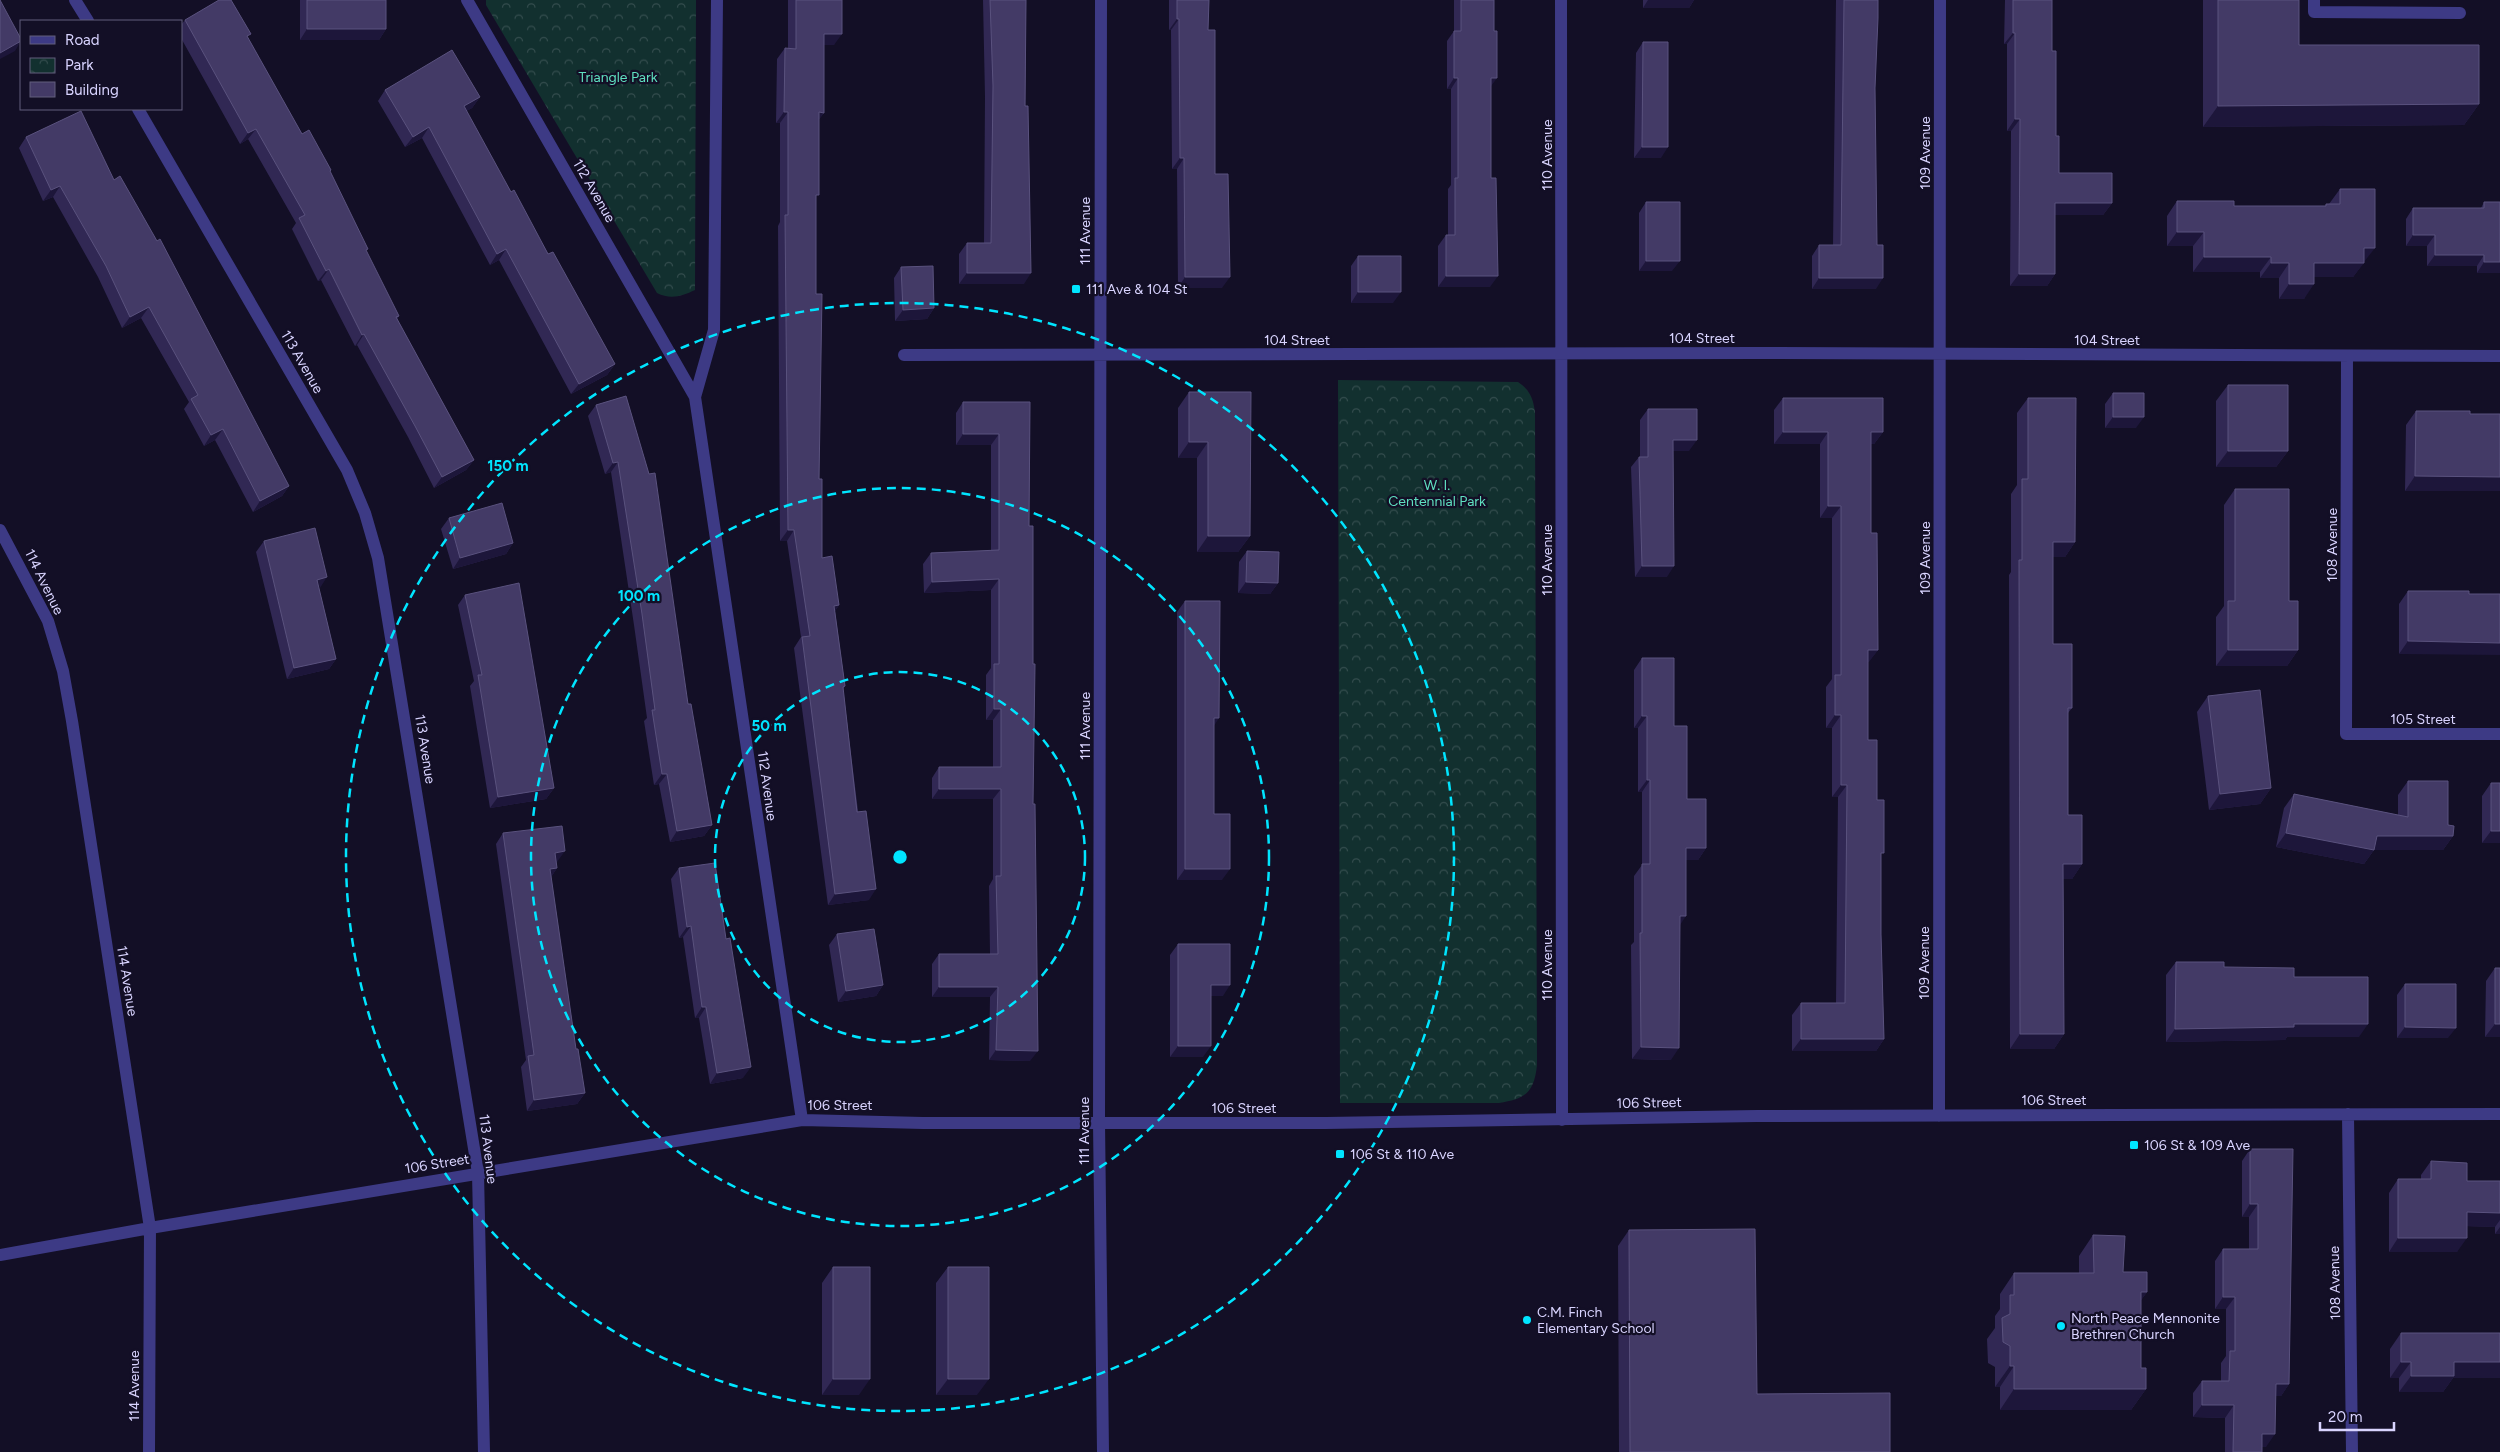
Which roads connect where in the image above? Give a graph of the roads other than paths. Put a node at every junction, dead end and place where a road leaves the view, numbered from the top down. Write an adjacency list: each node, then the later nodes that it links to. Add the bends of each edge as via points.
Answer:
1 (75, 0): 9 (street)
2 (467, 0): 17 (street, 112 Avenue)
3 (717, 0): 17 (street, 112 Avenue, via 714,330)
4 (1100, 0): 14 (street, 111 Avenue)
5 (1562, 0): 11 (street, 110 Avenue)
6 (1940, 0): 12 (street, 109 Avenue)
7 (2314, 0): 8 (street, via 2314,12)
8 (2460, 13)
9 (87, 20)
10 (139, 110): 27 (street, 113 Avenue, via 347,470 365,513 378,558 389,620)
11 (1562, 354): 12 (street, 104 Street); 14 (street, 104 Street); 25 (street, 110 Avenue)
12 (1940, 354): 15 (street, 104 Street); 23 (street, 109 Avenue)
13 (904, 355): 14 (street, 104 Street)
14 (1100, 356): 26 (street, 111 Avenue)
15 (2347, 356): 16 (street, 104 Street); 19 (street, 108 Avenue)
16 (2500, 356)
17 (695, 397): 24 (street, 112 Avenue)
18 (0, 530): 28 (street, 114 Avenue, via 48,621 63,671)
19 (2346, 734): 20 (street, 105 Street)
20 (2500, 734)
21 (2348, 1114): 22 (street, 106 Street); 23 (street, 106 Street); 33 (street, 108 Avenue)
22 (2500, 1114)
23 (1938, 1116): 25 (street, 106 Street)
24 (802, 1120): 26 (street, 106 Street); 27 (street, 106 Street)
25 (1562, 1120): 26 (street, 106 Street, via 1326,1124)
26 (1099, 1122): 32 (street, 111 Avenue)
27 (478, 1173): 28 (street, 106 Street); 31 (street, 113 Avenue)
28 (150, 1228): 29 (street, 106 Street); 30 (street, 114 Avenue)
29 (0, 1255)
30 (149, 1452)
31 (484, 1452)
32 (1103, 1452)
33 (2352, 1452)

